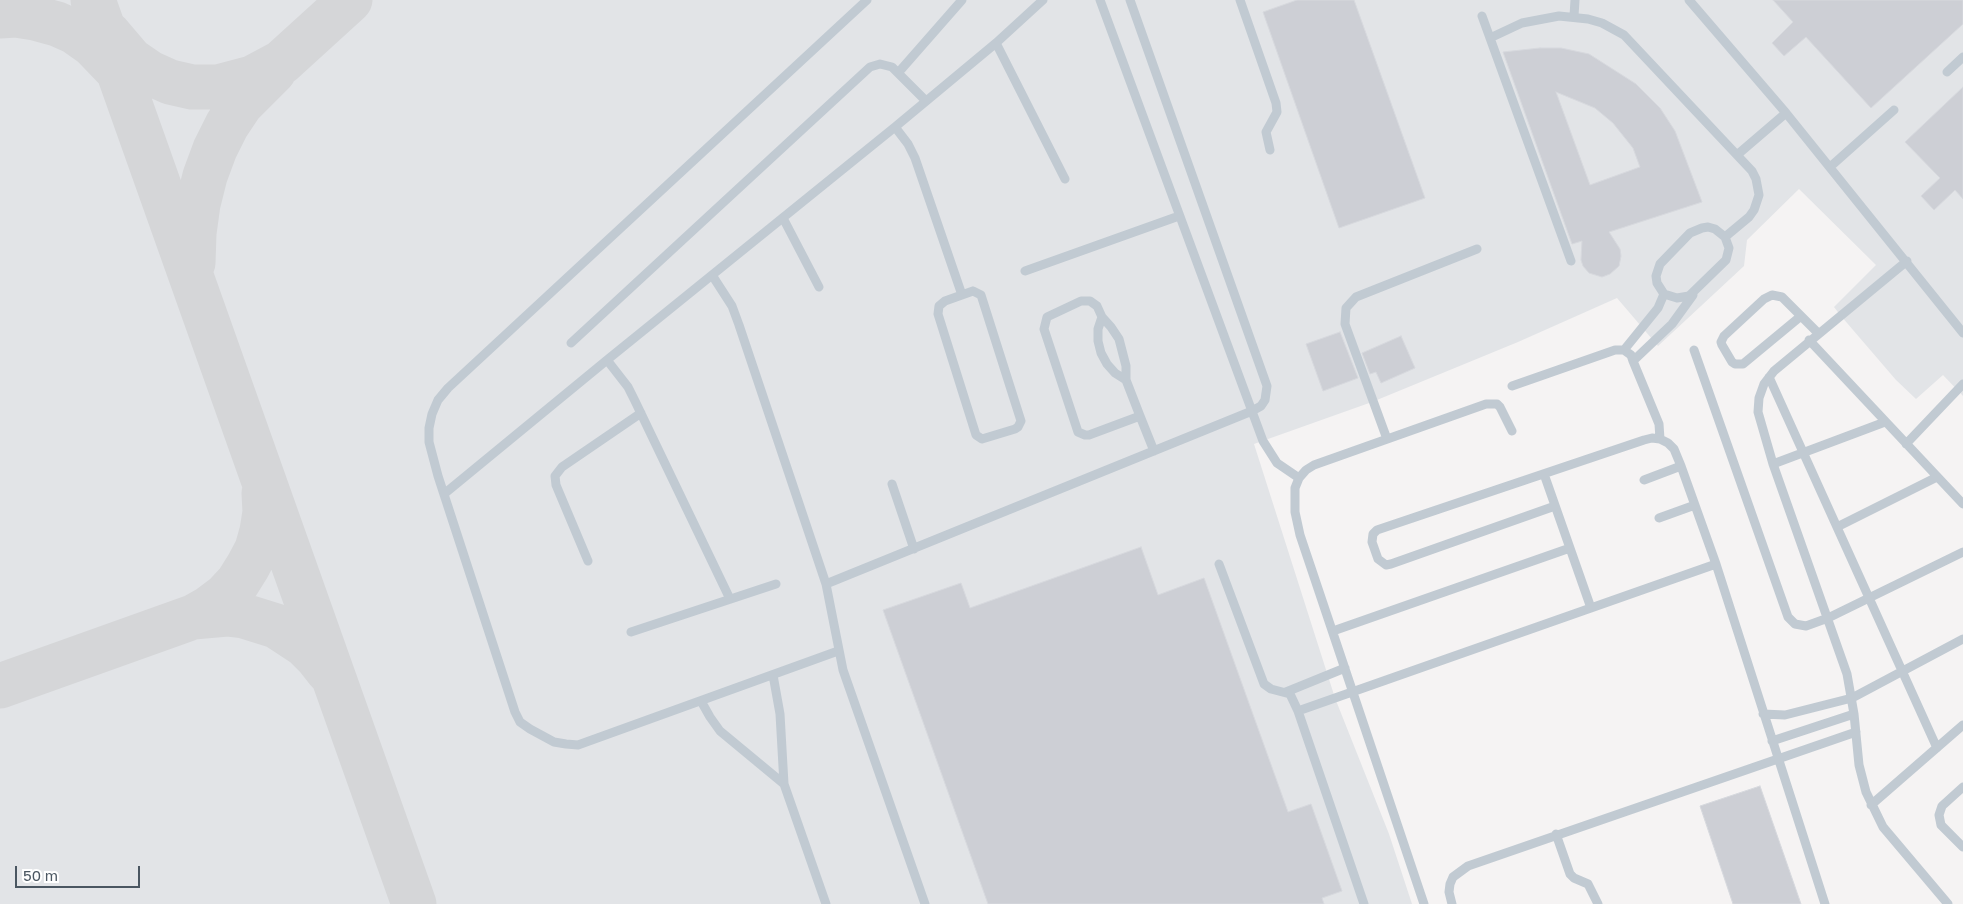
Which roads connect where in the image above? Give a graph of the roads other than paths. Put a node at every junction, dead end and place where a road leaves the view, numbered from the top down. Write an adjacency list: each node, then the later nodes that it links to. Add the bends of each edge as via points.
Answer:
1 (867, 0): 67 (lane, via 448,388 438,400 429,428 431,450)
2 (962, 0): 15 (lane)
3 (1044, 0): 12 (lane)
4 (1100, 0): 24 (lane)
5 (1130, 0): 50 (lane, via 1267,386 1265,400)
6 (1240, 0): 20 (lane, via 1276,103 1277,112 1266,132)
7 (1576, 0): 10 (lane)
8 (1689, 0): 18 (lane)
9 (1482, 16): 11 (lane)
10 (1574, 16): 11 (lane, via 1522,23); 21 (lane, via 1602,23 1628,39)
11 (1490, 38): 28 (lane)
12 (996, 43): 16 (lane); 23 (lane)
13 (1963, 57): 14 (lane)
14 (1947, 72)
15 (898, 73): 16 (lane); 41 (lane, via 892,67 880,64 866,70)
16 (926, 102): 19 (lane)
17 (1894, 110): 22 (lane)
18 (1786, 113): 21 (lane); 22 (lane)
19 (895, 128): 25 (lane); 35 (lane, via 915,158)
20 (1270, 150)
21 (1737, 155): 26 (lane, via 1756,178 1759,195 1749,217)
22 (1830, 167): 29 (lane)
23 (1065, 179)
24 (1178, 216): 30 (lane); 50 (lane)
25 (783, 218): 31 (lane); 32 (lane)
26 (1725, 237): 33 (lane, via 1729,248 1726,260); 34 (lane, via 1708,227 1690,233 1657,270 1657,283)
27 (1477, 249): 55 (lane, via 1356,297 1346,308 1344,324)
28 (1571, 261)
29 (1906, 261): 38 (lane); 39 (lane)
30 (1026, 271)
31 (712, 275): 44 (lane); 80 (lane, via 732,306)
32 (818, 287)
33 (1695, 292): 34 (lane, via 1683,298); 45 (lane, via 1672,324)
34 (1664, 294): 42 (lane, via 1658,308)
35 (962, 295): 35 (lane, via 942,303 938,314 976,435 982,439 1015,429 1021,418 981,295 977,291)
36 (1801, 316): 36 (lane, via 1782,297 1768,297 1724,336 1722,345 1732,362 1743,364); 38 (lane)
37 (1102, 317): 47 (lane, via 1121,345); 47 (lane, via 1098,329 1101,353 1115,373); 52 (lane, via 1094,303 1085,300 1050,314 1044,321 1076,429 1089,435)
38 (1818, 333): 40 (lane)
39 (1963, 333)
40 (1809, 340): 46 (lane); 53 (lane)
41 (571, 343)
42 (1624, 350): 45 (lane); 49 (lane, via 1615,350)
43 (1694, 350): 84 (lane, via 1788,617 1801,626)
44 (607, 360): 51 (lane, via 628,387); 67 (lane)
45 (1634, 361): 56 (lane, via 1659,424)
46 (1769, 377): 59 (lane); 60 (lane, via 1759,398 1758,412)
47 (1126, 380): 52 (lane)
48 (1963, 384): 57 (lane)
49 (1512, 386)
50 (1252, 411): 58 (lane); 64 (lane, via 1270,455 1282,468)
51 (642, 413): 76 (lane, via 562,467 555,476); 82 (lane)
52 (1140, 416): 58 (lane)
53 (1885, 422): 57 (lane); 59 (lane)
54 (1512, 431): 55 (lane, via 1500,407 1492,403)
55 (1387, 439): 64 (lane, via 1314,465)
56 (1660, 439): 61 (lane, via 1674,449); 62 (lane, via 1644,440)
57 (1906, 444): 63 (lane)
58 (1154, 451): 74 (lane)
59 (1803, 452): 60 (lane); 72 (lane)
60 (1773, 464): 84 (lane)
61 (1681, 466): 65 (lane); 69 (lane)
62 (1544, 474): 70 (lane); 70 (lane, via 1377,530 1372,538 1378,559 1386,565 1391,564)
63 (1937, 477): 68 (lane); 72 (lane)
64 (1299, 478): 85 (lane, via 1294,499 1297,525)
65 (1644, 480)
66 (892, 484): 74 (lane)
67 (444, 494): 95 (lane, via 520,722 554,742 578,745)
68 (1963, 504)
69 (1694, 505): 71 (lane); 78 (lane)
70 (1555, 506): 73 (lane)
71 (1659, 518)
72 (1837, 527): 81 (lane)
73 (1570, 548): 83 (lane); 85 (lane)
74 (914, 549): 80 (lane)
75 (1963, 552): 81 (lane)
76 (588, 561)
77 (1219, 564): 92 (lane, via 1264,684)
78 (1716, 564): 83 (lane); 97 (lane)
79 (776, 584): 82 (lane)
80 (826, 584): 88 (lane)
81 (1869, 598): 84 (lane); 90 (lane)
82 (730, 599): 86 (lane)
83 (1591, 608): 93 (lane)
84 (1828, 618): 94 (lane)
85 (1333, 631): 89 (lane)
86 (631, 632)
87 (1962, 641): 90 (lane)
88 (838, 651): 91 (lane); 110 (lane)
89 (1345, 668): 92 (lane); 93 (lane)
90 (1903, 672): 94 (lane); 102 (lane)
91 (773, 675): 95 (lane); 104 (lane, via 780,714)
92 (1286, 692): 96 (lane, via 1293,698)
93 (1352, 692): 96 (lane); 112 (lane)
94 (1852, 698): 97 (lane, via 1785,716); 98 (lane)
95 (701, 701): 104 (lane, via 720,731)
96 (1298, 711): 111 (lane)
97 (1764, 714): 101 (lane)
98 (1854, 714): 100 (lane); 101 (lane)
99 (1963, 725): 102 (lane)
100 (1856, 732): 103 (lane); 106 (lane, via 1862,779)
101 (1772, 741): 103 (lane)
102 (1936, 748): 106 (lane)
103 (1778, 758): 107 (lane); 115 (lane)
104 (784, 784): 109 (lane)
105 (1963, 787): 108 (lane, via 1942,806 1939,815 1941,825)
106 (1871, 805): 116 (lane, via 1884,827)
107 (1556, 834): 113 (lane, via 1460,870 1450,884); 114 (lane, via 1570,874 1588,884)
108 (1963, 847)
109 (826, 904)
110 (925, 904)
111 (1364, 904)
112 (1424, 904)
113 (1452, 904)
114 (1598, 904)
115 (1825, 904)
116 (1948, 904)

